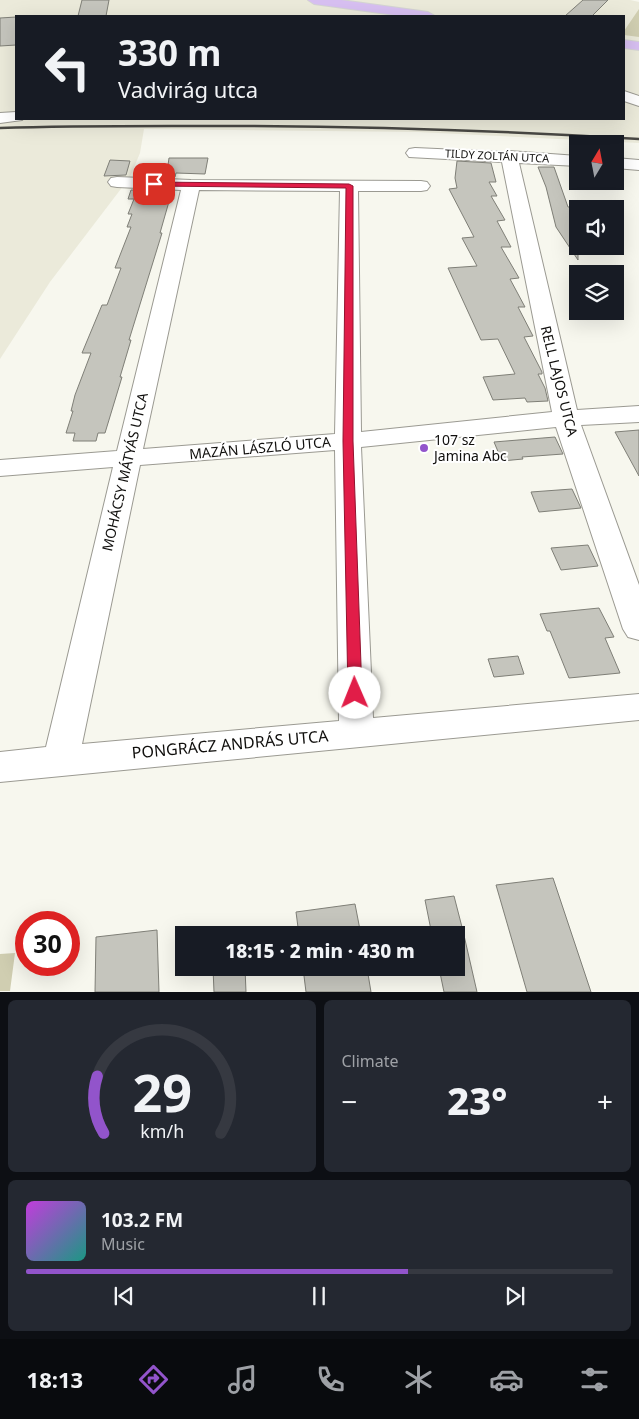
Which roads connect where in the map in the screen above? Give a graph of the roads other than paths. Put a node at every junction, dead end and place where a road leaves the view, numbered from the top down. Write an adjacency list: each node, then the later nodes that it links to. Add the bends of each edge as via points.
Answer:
1 (314, 0): 2 (main road)
2 (421, 15)
3 (625, 44): 4 (main road)
4 (639, 46)
5 (625, 96): 6 (street)
6 (639, 101)
7 (0, 118): 8 (street)
8 (15, 118)
9 (416, 153): 10 (street, TILDY ZOLTÁN UTCA)
10 (510, 156): 11 (street, TILDY ZOLTÁN UTCA); 19 (street, RELL LAJOS UTCA)
11 (569, 160)
12 (624, 164): 13 (street)
13 (639, 165)
14 (117, 182): 15 (street)
15 (191, 185): 16 (street); 21 (street, MOHÁCSY MÁTYÁS UTCA)
16 (349, 186): 17 (street); 20 (street)
17 (421, 186)
18 (639, 414): 19 (street, MAZÁN LÁSZLÓ UTCA)
19 (566, 418): 20 (street, MAZÁN LÁSZLÓ UTCA); 23 (street, RELL LAJOS UTCA)
20 (348, 441): 21 (street, MAZÁN LÁSZLÓ UTCA); 25 (street)
21 (128, 459): 22 (street, MAZÁN LÁSZLÓ UTCA); 26 (street, MOHÁCSY MÁTYÁS UTCA)
22 (0, 468)
23 (639, 629)
24 (639, 706): 25 (street, PONGRÁCZ ANDRÁS UTCA)
25 (356, 732): 26 (street, PONGRÁCZ ANDRÁS UTCA)
26 (61, 760): 27 (street, PONGRÁCZ ANDRÁS UTCA)
27 (0, 767)

